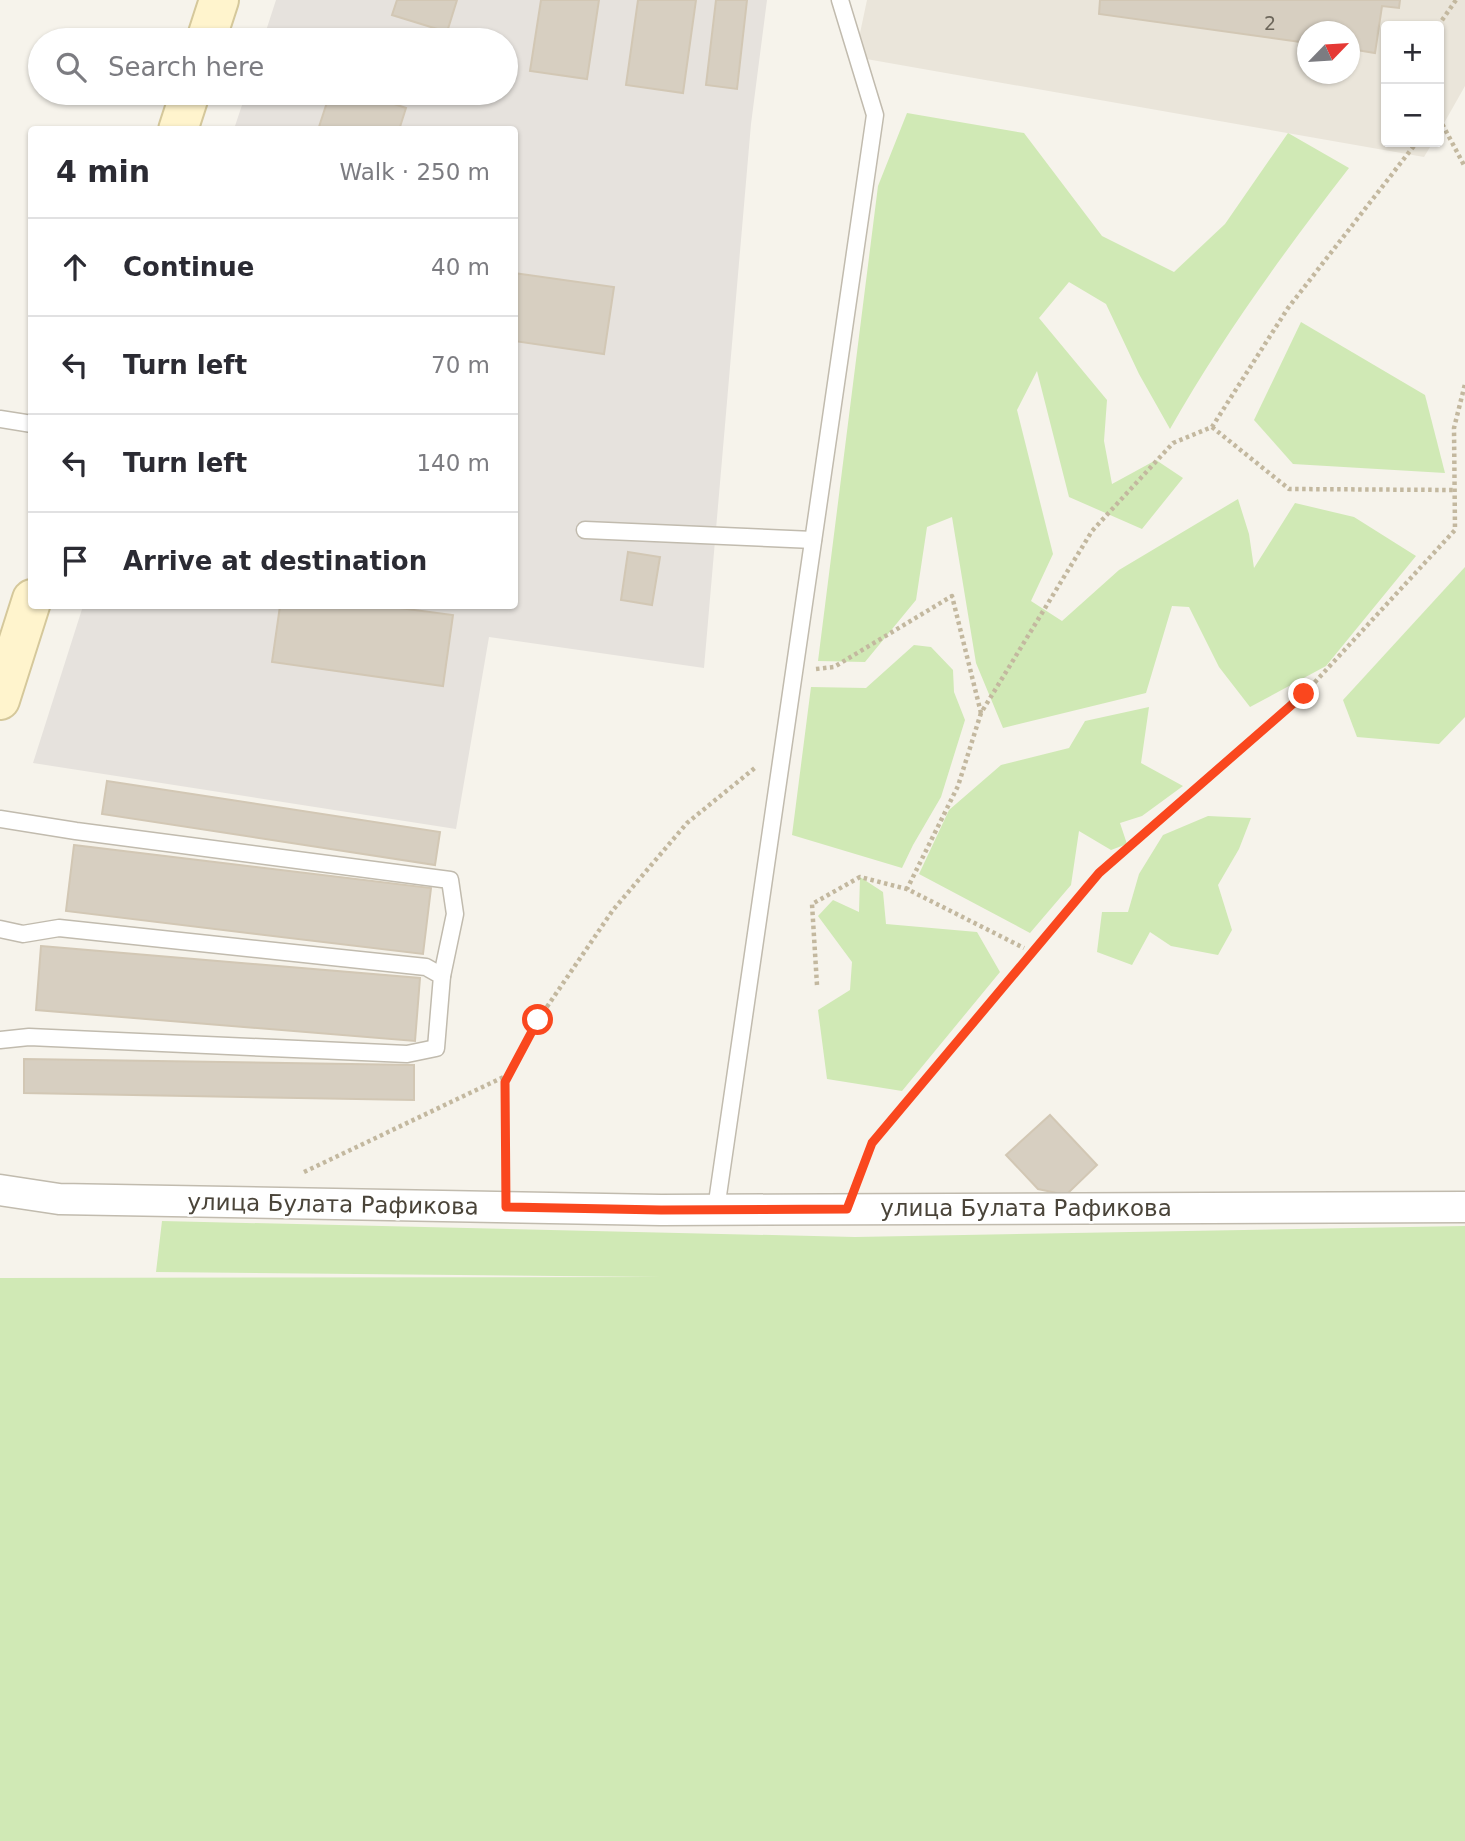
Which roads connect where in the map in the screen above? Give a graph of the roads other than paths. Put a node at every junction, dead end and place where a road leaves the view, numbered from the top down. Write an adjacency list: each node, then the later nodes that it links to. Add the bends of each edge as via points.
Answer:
1 (219, 0): 3 (main road)
2 (839, 0): 9 (lane, via 875,115)
3 (210, 28)
4 (186, 105): 5 (main road)
5 (179, 126)
6 (0, 419): 7 (lane)
7 (28, 423)
8 (585, 530): 9 (lane)
9 (813, 540): 18 (lane)
10 (29, 609): 11 (main road)
11 (0, 700)
12 (0, 819): 14 (lane, via 450,880 455,914)
13 (0, 929): 14 (lane, via 23,934 59,928 412,965)
14 (442, 976): 15 (lane, via 436,1048 407,1054 29,1037)
15 (0, 1041)
16 (0, 1190): 18 (street, улица Булата Рафикова, via 59,1199)
17 (1465, 1207): 18 (street, улица Булата Рафикова)
18 (716, 1209)

